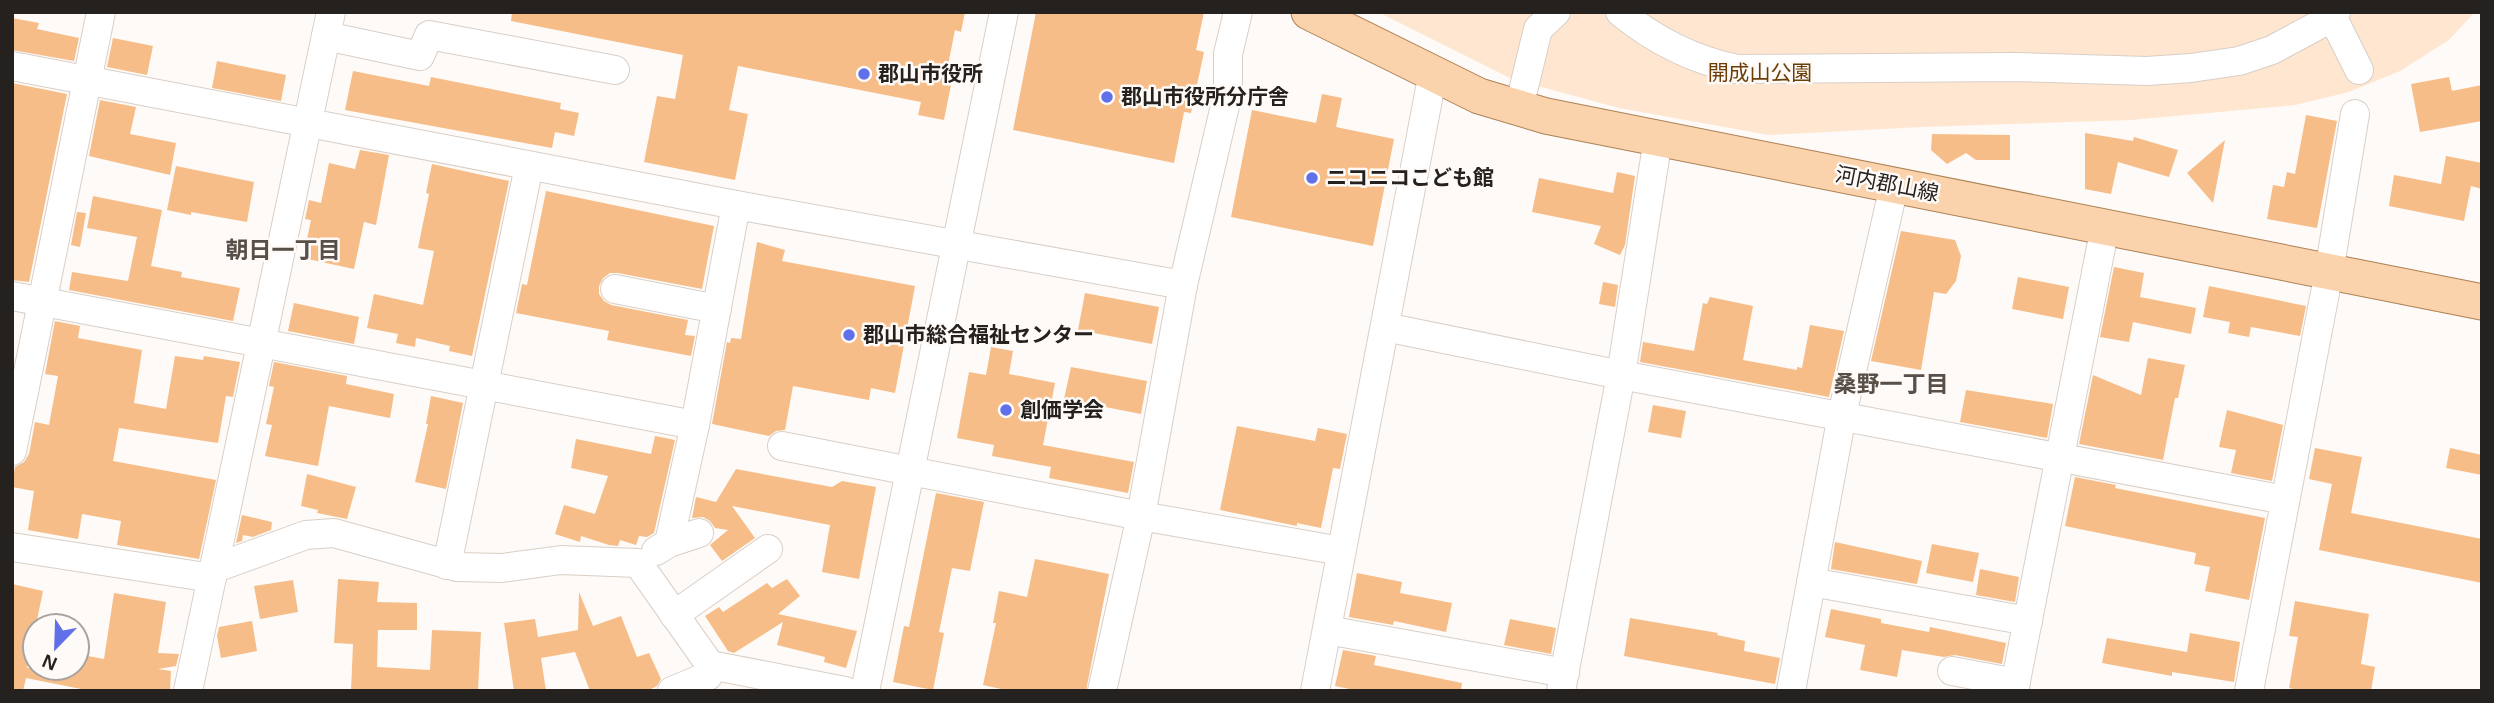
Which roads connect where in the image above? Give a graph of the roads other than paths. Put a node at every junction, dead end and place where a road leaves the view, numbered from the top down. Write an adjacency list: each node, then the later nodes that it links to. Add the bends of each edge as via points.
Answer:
1 (101, 12): 14 (street)
2 (1004, 12): 23 (street)
3 (1238, 12): 25 (street, via 1228,54 1228,93)
4 (1310, 12): 13 (main road, 河内郡山線)
5 (1556, 12): 15 (street, via 1538,29)
6 (1620, 12): 7 (street, via 1662,41 1737,69 2017,67 2109,71 2239,61 2272,50)
7 (2333, 13): 12 (street)
8 (328, 24): 9 (street, via 420,55 429,35); 17 (street)
9 (447, 25): 11 (street)
10 (12, 66): 14 (street)
11 (615, 70)
12 (2359, 70)
13 (1433, 73): 18 (main road, 河内郡山線, via 1479,96 1546,116); 31 (street)
14 (88, 81): 17 (street); 28 (street)
15 (1523, 91)
16 (2355, 114): 24 (street)
17 (308, 124): 19 (street); 32 (street)
18 (1658, 139): 20 (main road, 河内郡山線); 33 (street)
19 (529, 166): 21 (street); 34 (street)
20 (1894, 186): 22 (main road, 河内郡山線); 35 (street)
21 (736, 205): 23 (street); 30 (street)
22 (2105, 227): 24 (main road, 河内郡山線); 39 (street)
23 (956, 245): 25 (street); 40 (street)
24 (2329, 272): 29 (main road, 河内郡山線); 41 (street)
25 (1183, 285): 42 (street)
26 (615, 289): 30 (street)
27 (12, 296): 28 (street)
28 (43, 302): 32 (street); 38 (street)
29 (2482, 302)
30 (717, 309): 36 (street)
31 (1385, 327): 33 (street); 47 (street)
32 (261, 344): 34 (street); 50 (street)
33 (1620, 375): 35 (street); 57 (street)
34 (483, 384): 36 (street); 49 (street)
35 (1842, 415): 39 (street); 51 (street)
36 (695, 425): 44 (street)
37 (782, 446): 40 (street)
38 (12, 451)
39 (2060, 458): 41 (street); 53 (street)
40 (910, 472): 42 (street); 62 (street)
41 (2285, 500): 66 (street)
42 (1141, 516): 47 (street); 63 (street)
43 (699, 533): 44 (street)
44 (669, 543): 48 (street)
45 (12, 547): 50 (street)
46 (768, 549): 52 (street)
47 (1341, 551): 54 (street)
48 (638, 563): 49 (street, via 561,559 502,568); 52 (street)
49 (447, 565): 50 (street, via 334,533 319,533)
50 (213, 574): 59 (street)
51 (1811, 582): 53 (street); 65 (street)
52 (674, 615): 56 (street)
53 (2028, 621): 58 (street)
54 (1327, 630): 57 (street); 64 (street)
55 (1952, 671): 58 (street)
56 (708, 677): 60 (street); 61 (street)
57 (1563, 682)
58 (2015, 687)
59 (188, 691)
60 (672, 691)
61 (845, 691)
62 (865, 691)
63 (1102, 691)
64 (1315, 691)
65 (1791, 691)
66 (2249, 691)

